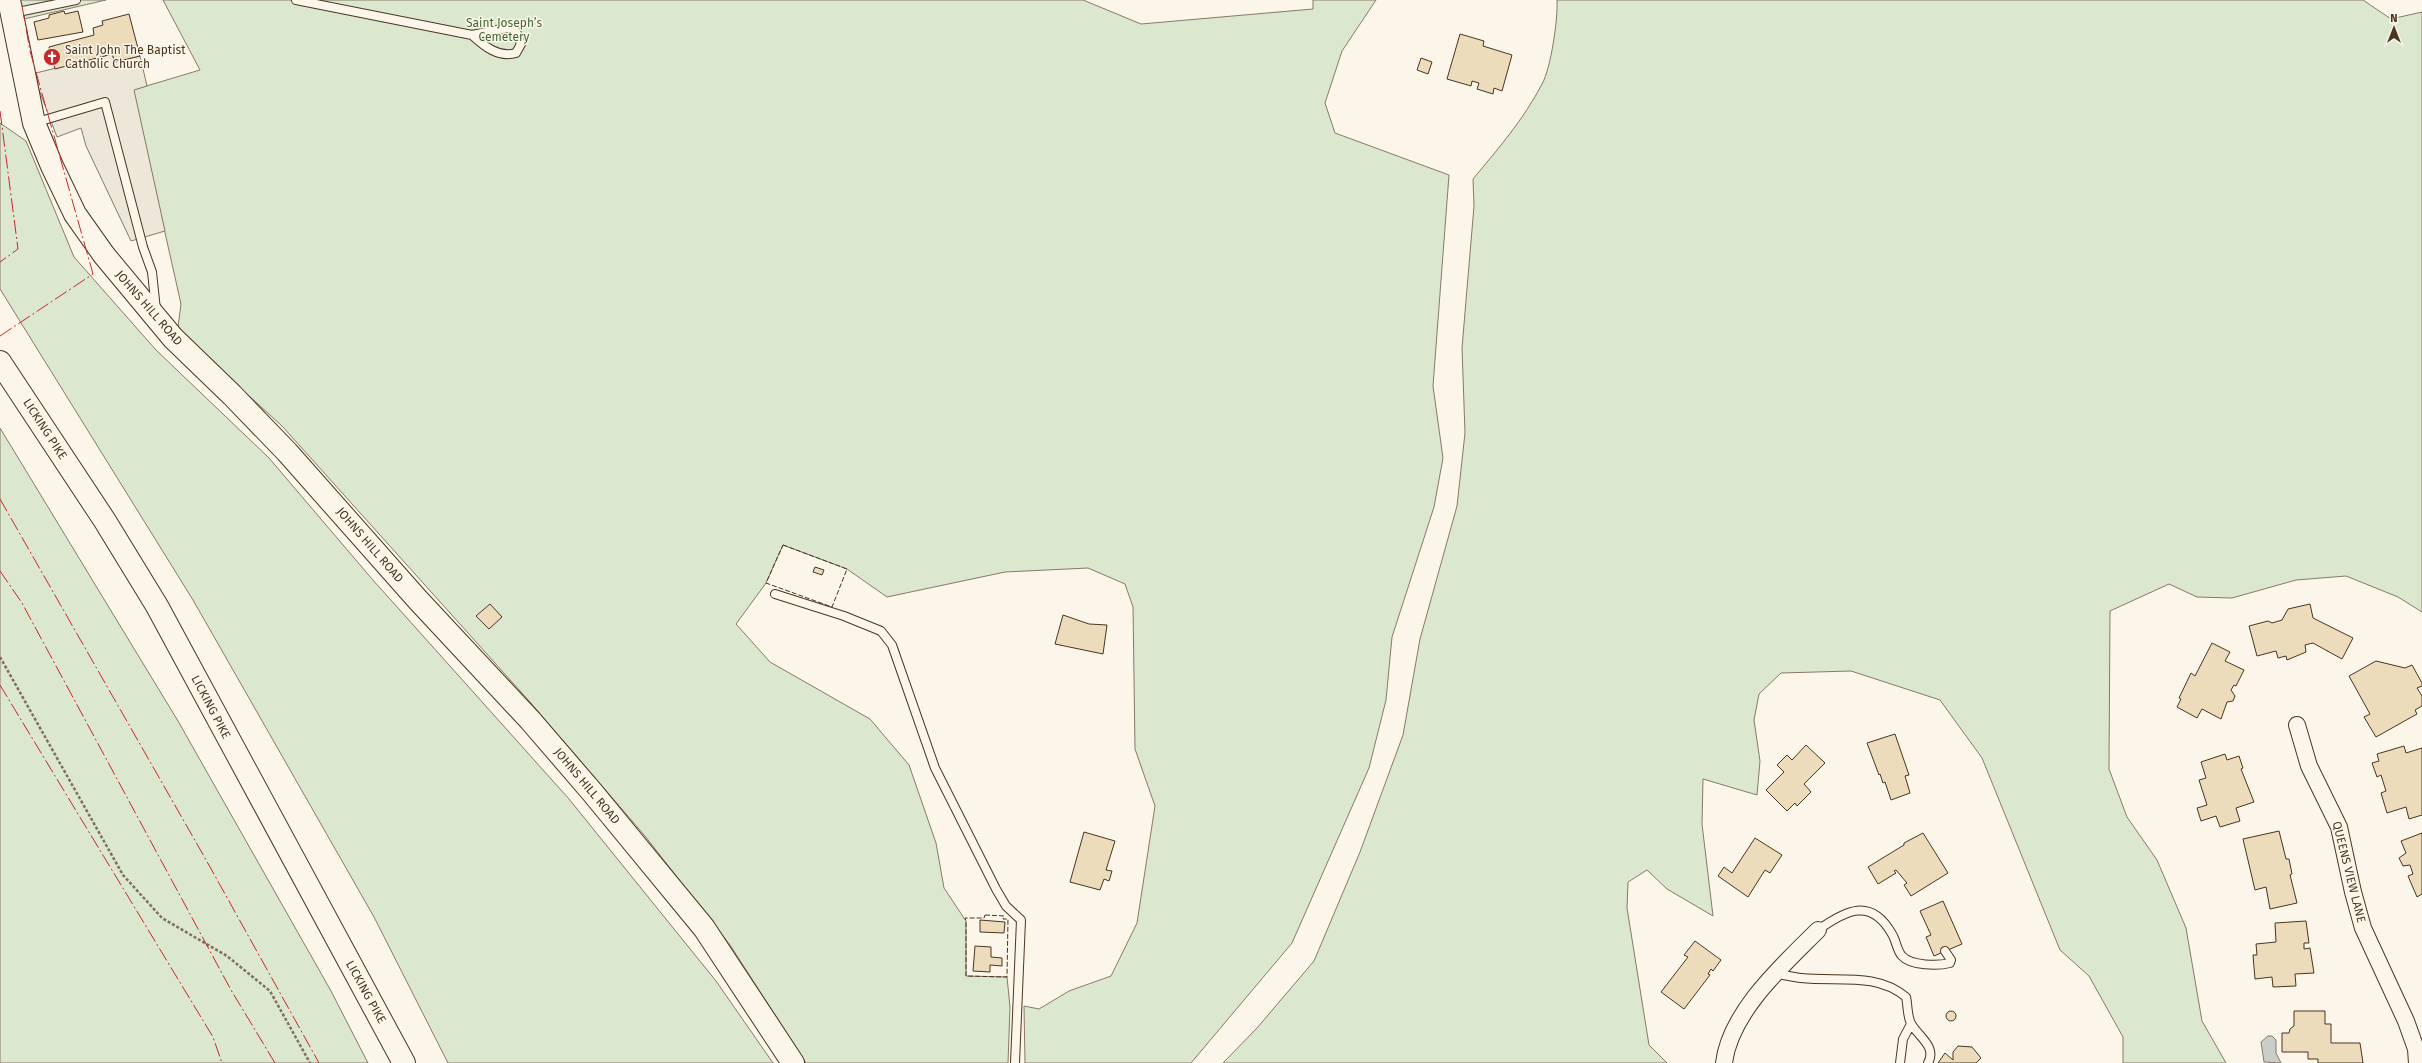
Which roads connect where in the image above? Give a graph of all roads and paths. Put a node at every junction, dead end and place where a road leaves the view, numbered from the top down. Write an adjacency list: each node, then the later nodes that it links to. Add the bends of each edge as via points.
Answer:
1 (76, 0): 4 (lane)
2 (296, 0): 3 (lane)
3 (311, 1): 5 (lane)
4 (10, 7): 6 (main road, JOHNS HILL ROAD)
5 (472, 35): 5 (lane, via 498,54 516,53 521,44 516,31 507,28)
6 (34, 123): 7 (main road, JOHNS HILL ROAD, via 75,214 104,255); 7 (lane, via 105,102 143,247 152,272)
7 (158, 320): 18 (main road, JOHNS HILL ROAD, via 293,458 592,792 704,928)
8 (0, 362): 17 (main road, LICKING PIKE, via 105,521 157,606)
9 (775, 594): 19 (lane, via 881,631 892,645 935,768 996,889 1006,906 1021,920)
10 (0, 657): 16 (path, via 123,875 162,918 227,956 270,991)
11 (2297, 725): 23 (street, QUEENS VIEW LANE, via 2309,766 2339,827 2353,892 2364,928 2406,1021 2416,1049)
12 (1818, 930): 13 (lane, via 1844,914 1864,910 1875,914 1887,925 1901,956 1906,960 1943,965 1950,963 1951,960); 14 (street)
13 (1946, 951)
14 (1777, 974): 15 (lane, via 1802,978 1849,978 1895,988 1906,998); 20 (street, via 1749,1004 1734,1029)
15 (1911, 1024): 21 (lane, via 1903,1038); 22 (lane, via 1928,1044)
16 (310, 1063)
17 (404, 1063)
18 (793, 1063)
19 (1015, 1063)
20 (1724, 1063)
21 (1900, 1063)
22 (1928, 1063)
23 (2417, 1063)

